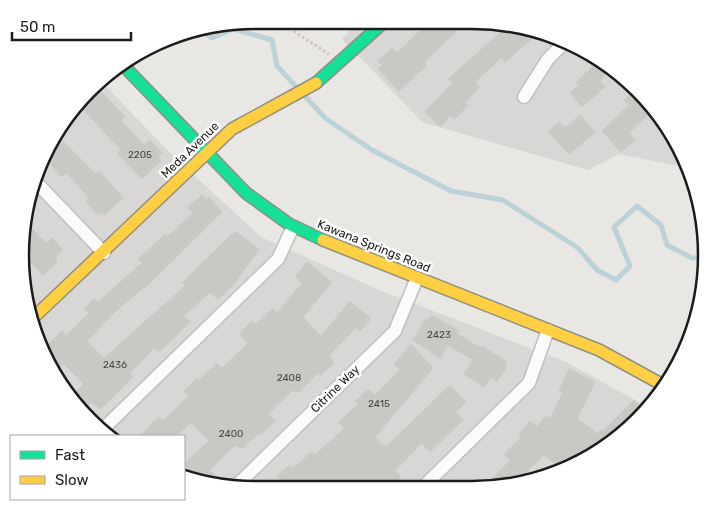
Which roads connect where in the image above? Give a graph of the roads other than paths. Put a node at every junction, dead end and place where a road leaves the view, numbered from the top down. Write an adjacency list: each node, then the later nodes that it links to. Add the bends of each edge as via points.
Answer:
1 (377, 29): 5 (street, Meda Avenue, via 324,78 232,128)
2 (560, 47): 4 (street, via 548,59)
3 (127, 69): 5 (street, Kawana Springs Road)
4 (524, 97)
5 (206, 153): 7 (street, Kawana Springs Road, via 251,199); 8 (street, Meda Avenue)
6 (40, 186): 8 (street)
7 (293, 227): 9 (street, Kawana Springs Road); 13 (street, via 278,259)
8 (104, 253): 10 (street, Meda Avenue)
9 (417, 278): 11 (street, Kawana Springs Road); 14 (street, Citrine Way, via 395,331)
10 (37, 316)
11 (548, 330): 12 (street, Kawana Springs Road, via 599,350); 15 (street, via 529,383)
12 (659, 383)
13 (107, 426)
14 (241, 481)
15 (429, 481)

